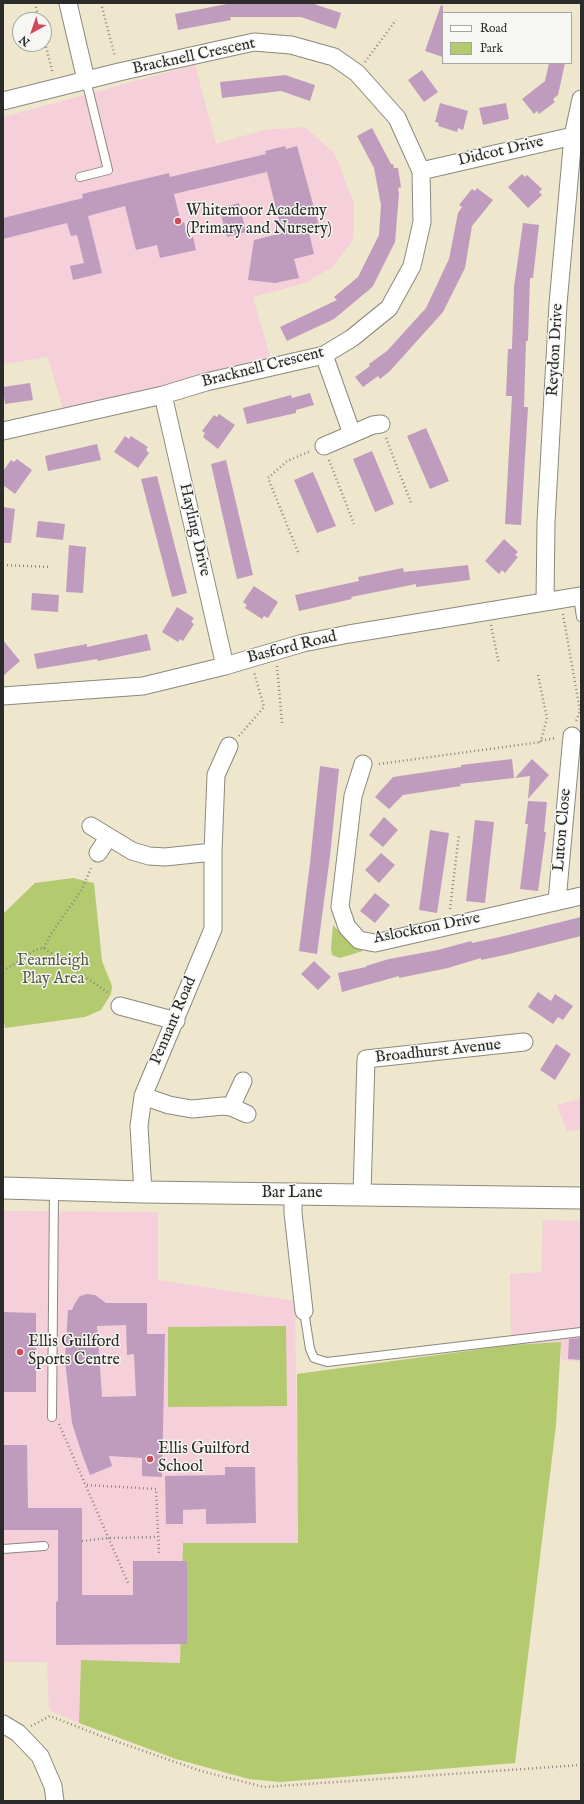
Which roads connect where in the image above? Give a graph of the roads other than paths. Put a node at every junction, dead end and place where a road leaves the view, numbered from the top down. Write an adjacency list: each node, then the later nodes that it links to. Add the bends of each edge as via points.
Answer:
1 (68, 3): 2 (street)
2 (86, 80): 4 (street, Bracknell Crescent); 6 (street, Bracknell Crescent, via 254,42 291,45 334,57 357,73 397,118); 7 (lane, via 108,170)
3 (581, 99): 5 (street, Reydon Drive)
4 (3, 101)
5 (577, 136): 6 (street, Didcot Drive); 15 (street, Reydon Drive, via 558,304 546,522)
6 (421, 171): 8 (street, Bracknell Crescent, via 422,222 412,266 389,308 352,338)
7 (80, 177)
8 (324, 355): 9 (street, Bracknell Crescent, via 206,382); 12 (street)
9 (163, 395): 11 (street, Bracknell Crescent); 17 (street, Hayling Drive)
10 (381, 424): 12 (street)
11 (3, 431)
12 (352, 434): 13 (street)
13 (324, 446)
14 (579, 596): 15 (street, Basford Road); 16 (lane)
15 (553, 601): 17 (street, Basford Road, via 349,634 275,651)
16 (581, 617)
17 (225, 666): 18 (street, Basford Road, via 143,686)
18 (3, 696)
19 (572, 736): 27 (street, Luton Close)
20 (229, 746): 24 (street, Pennant Road, via 210,774)
21 (362, 764): 27 (street, Aslockton Drive, via 353,796 340,907 347,927 359,940 375,943)
22 (92, 826): 23 (street)
23 (108, 838): 24 (street, via 132,851 149,856); 25 (street)
24 (213, 852): 29 (street, Pennant Road, via 213,929)
25 (98, 853)
26 (581, 896): 27 (street, Aslockton Drive)
27 (557, 901)
28 (120, 1006): 29 (street)
29 (176, 1021): 32 (street, Pennant Road)
30 (524, 1042): 39 (street, Broadhurst Avenue, via 366,1060)
31 (243, 1081): 33 (street)
32 (143, 1096): 33 (street, via 169,1105 192,1109); 37 (street, Pennant Road, via 139,1126)
33 (231, 1107): 34 (street)
34 (247, 1114)
35 (3, 1188): 36 (street, Bar Lane)
36 (54, 1189): 37 (street, Bar Lane); 43 (lane)
37 (143, 1192): 38 (street, Bar Lane)
38 (293, 1194): 39 (street, Bar Lane); 41 (street)
39 (362, 1194): 40 (street, Bar Lane)
40 (581, 1198)
41 (304, 1311): 42 (lane, via 310,1349 314,1358 327,1362)
42 (581, 1332)
43 (52, 1417)
44 (44, 1546): 45 (lane)
45 (3, 1549)
46 (3, 1724): 47 (street, via 18,1733 40,1756 53,1786)
47 (55, 1801)

